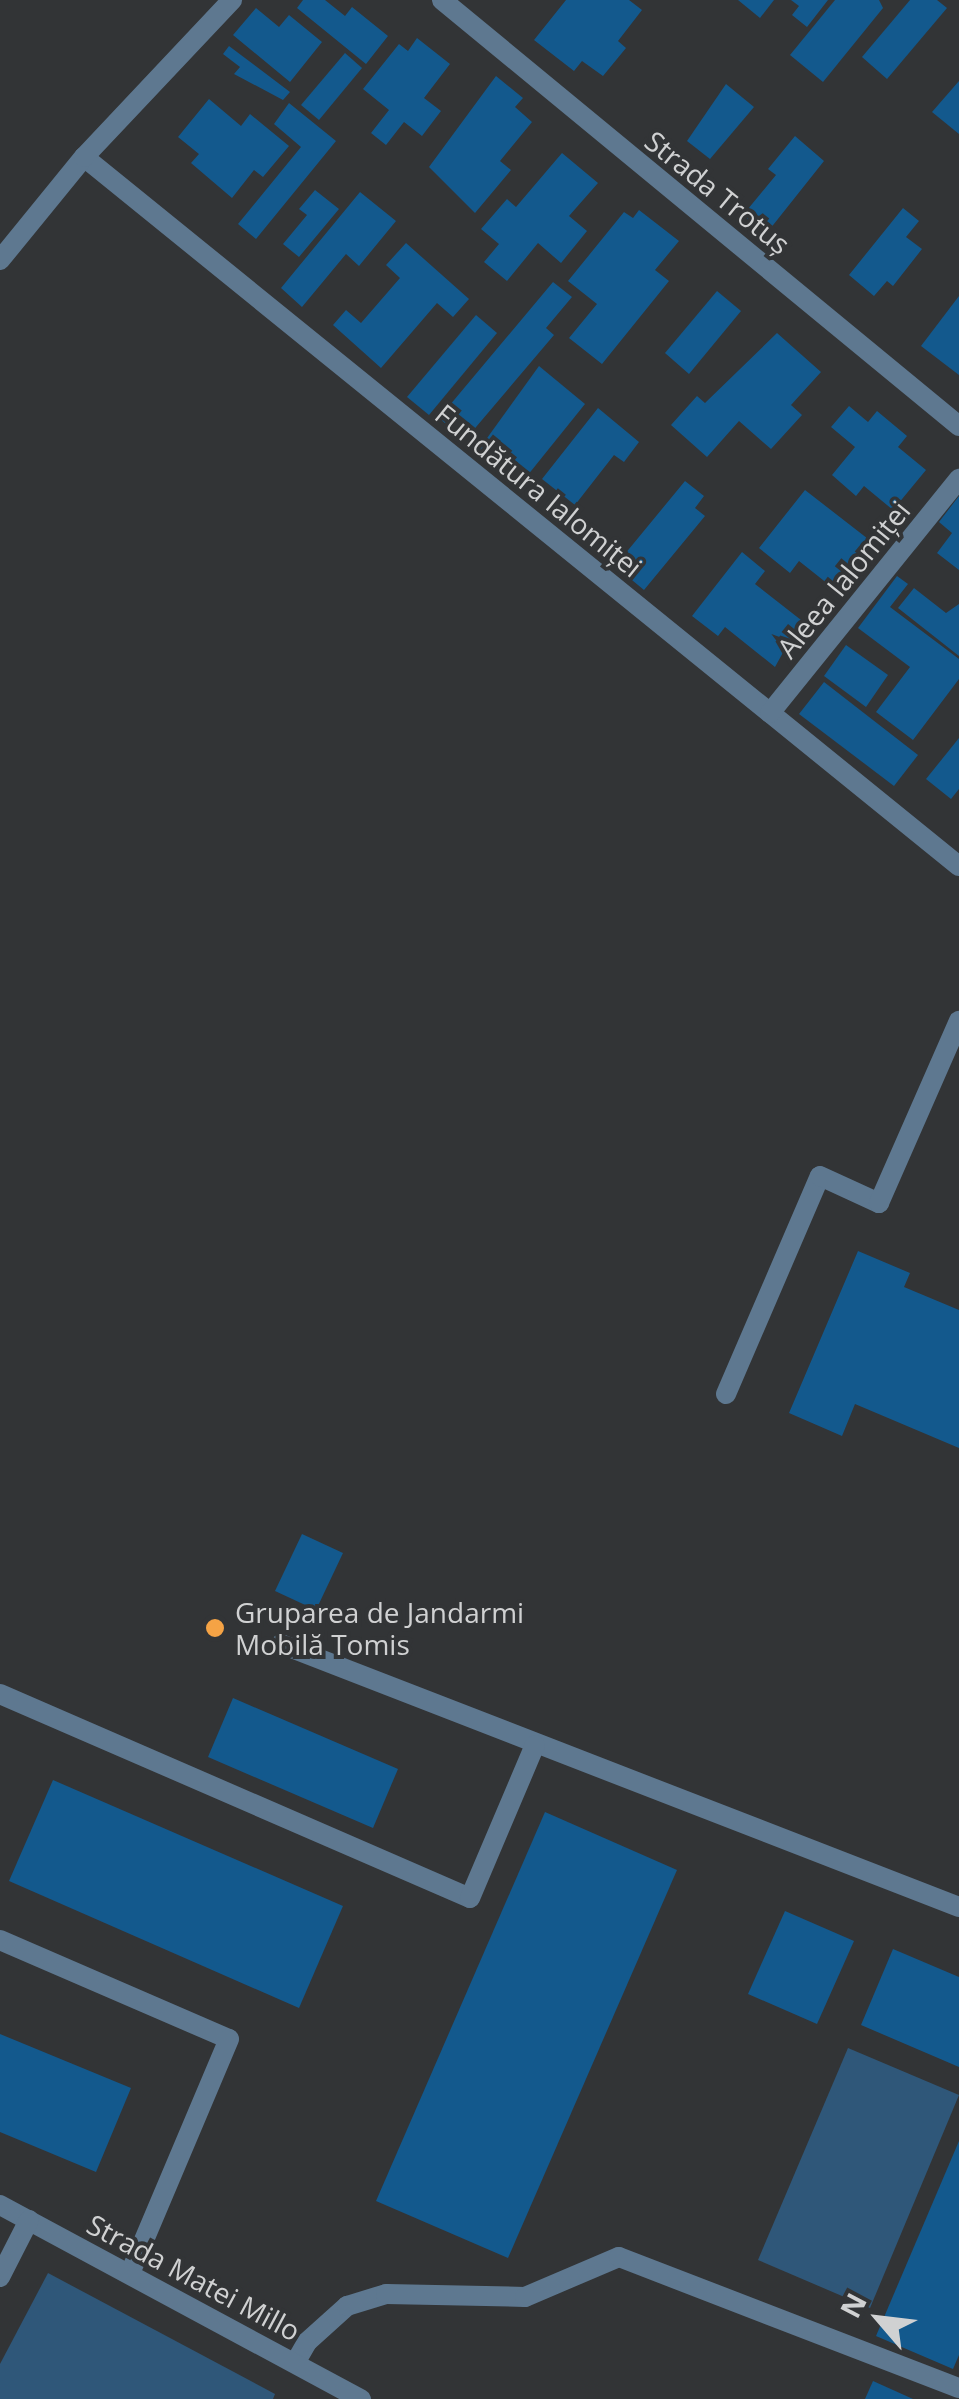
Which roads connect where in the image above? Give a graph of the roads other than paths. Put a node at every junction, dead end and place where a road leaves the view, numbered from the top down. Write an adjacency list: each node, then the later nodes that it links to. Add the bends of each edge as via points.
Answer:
1 (232, 0): 3 (street)
2 (442, 0): 5 (street, Strada Trotuș)
3 (84, 157): 4 (street); 7 (street, Fundătura Ialomiței)
4 (0, 260)
5 (959, 426)
6 (959, 479): 7 (street, Aleea Ialomiței)
7 (770, 713): 8 (street, Fundătura Ialomiței)
8 (959, 866)
9 (959, 1020): 10 (street, via 880,1203 820,1176)
10 (726, 1394)
11 (280, 1644): 13 (street)
12 (0, 1694): 13 (street, via 470,1898)
13 (536, 1745): 14 (street)
14 (959, 1908)
15 (0, 1940): 18 (street, via 228,2039)
16 (0, 2204): 17 (street, Strada Matei Millo)
17 (29, 2220): 18 (street, Strada Matei Millo); 19 (street)
18 (130, 2273): 20 (street, Strada Matei Millo)
19 (0, 2277)
20 (296, 2363): 21 (street, via 307,2342 347,2306 386,2294 525,2297 619,2256); 22 (street, Strada Matei Millo)
21 (959, 2388)
22 (361, 2399)

